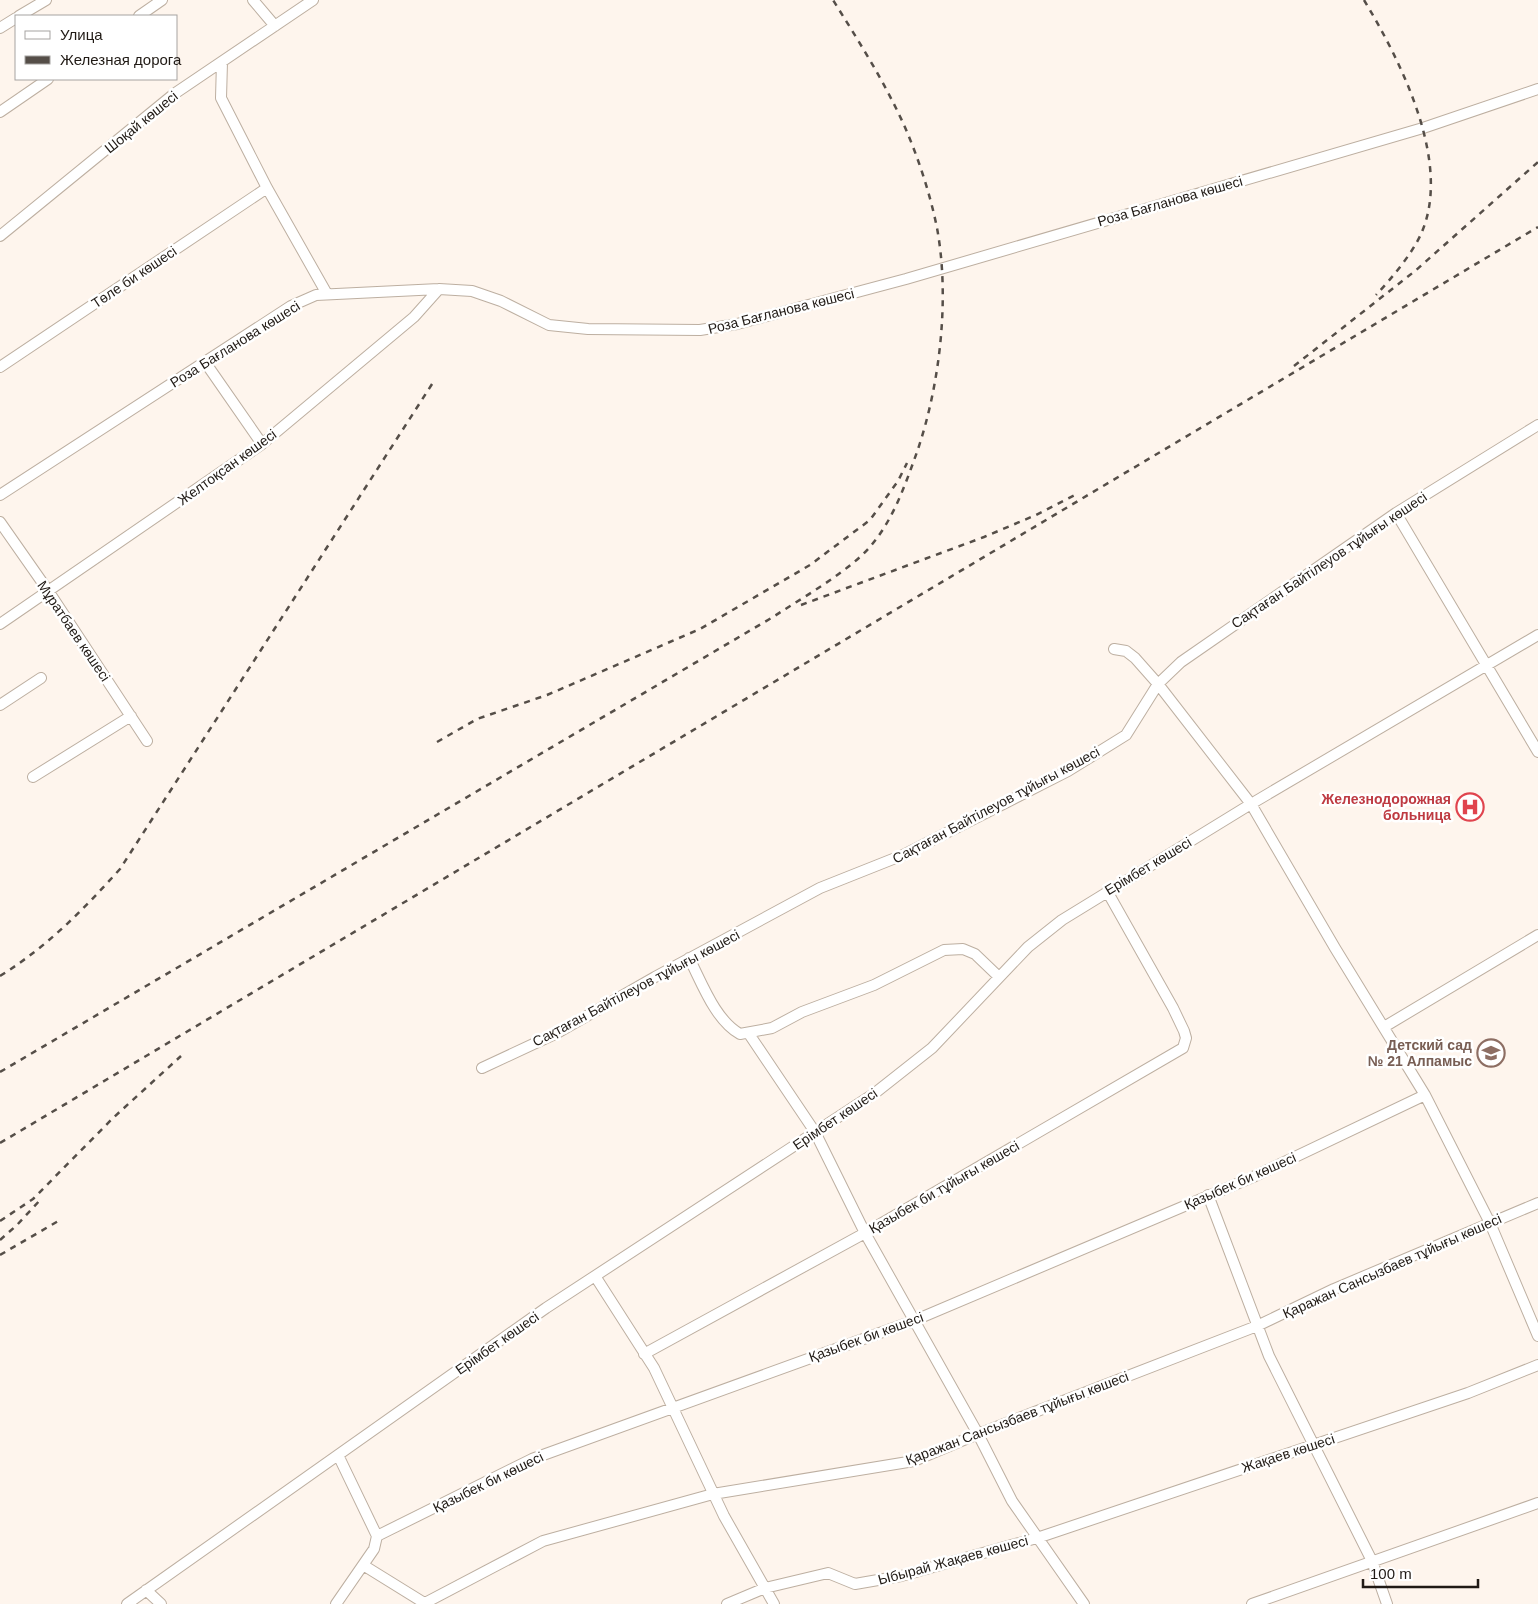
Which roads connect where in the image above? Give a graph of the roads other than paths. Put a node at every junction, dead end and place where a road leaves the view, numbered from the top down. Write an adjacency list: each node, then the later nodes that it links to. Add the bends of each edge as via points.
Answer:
1 (46, 0): 5 (street)
2 (162, 0): 6 (street)
3 (252, 0): 8 (street)
4 (312, 0): 8 (street, Шоқай көшесі)
5 (21, 15)
6 (140, 15)
7 (15, 19): 9 (street)
8 (275, 26): 10 (street, Шоқай көшесі)
9 (0, 28)
10 (222, 62): 14 (street, via 221,98); 15 (street, Шоқай көшесі, via 174,94)
11 (47, 80): 13 (street)
12 (1538, 89): 16 (street, Роза Бағланова көшесі, via 1423,128 906,279 737,324 700,330 588,329 549,325 501,301 472,291)
13 (0, 112)
14 (267, 188): 17 (street); 19 (street, Төле би көшесі)
15 (0, 236)
16 (439, 289): 17 (street, Роза Бағланова көшесі); 21 (street, Желтоқсан көшесі, via 414,317)
17 (327, 294): 18 (street, Роза Бағланова көшесі, via 316,295 291,306)
18 (205, 362): 21 (street); 22 (street, Роза Бағланова көшесі)
19 (0, 367)
20 (1538, 425): 23 (street, Сақтаған Байтілеуов тұйығы көшесі)
21 (262, 444): 25 (street, Желтоқсан көшесі)
22 (0, 495)
23 (1396, 513): 29 (street); 31 (street, Сақтаған Байтілеуов тұйығы көшесі, via 1204,645)
24 (0, 522): 25 (street, Мұратбаев көшесі)
25 (49, 592): 26 (street, Желтоқсан көшесі); 33 (street, Мұратбаев көшесі)
26 (0, 624)
27 (1538, 635): 29 (street, Ерімбет көшесі)
28 (1114, 649): 31 (street, via 1126,651 1135,658)
29 (1487, 665): 35 (street); 37 (street, Ерімбет көшесі)
30 (41, 678): 32 (street)
31 (1158, 684): 37 (street); 40 (street, Сақтаған Байтілеуов тұйығы көшесі, via 1126,736 1068,771 903,855 820,888)
32 (0, 705)
33 (130, 716): 34 (street, Мұратбаев көшесі); 36 (street)
34 (147, 740)
35 (1538, 752)
36 (34, 777)
37 (1251, 804): 38 (street, Ерімбет көшесі); 42 (street)
38 (1107, 891): 41 (street, Ерімбет көшесі, via 1028,946); 50 (street, Қазыбек би тұйығы көшесі, via 1184,1031 1183,1048)
39 (1538, 935): 42 (street)
40 (689, 958): 43 (street, via 730,1028 740,1034); 44 (street, Сақтаған Байтілеуов тұйығы көшесі, via 557,1033)
41 (999, 977): 43 (street, via 976,954 963,949 944,950 874,986 802,1012 772,1028); 46 (street, Ерімбет көшесі, via 932,1048 874,1093)
42 (1384, 1027): 45 (street)
43 (749, 1034): 46 (street)
44 (482, 1068)
45 (1425, 1095): 47 (street, Қазыбек би көшесі); 49 (street)
46 (815, 1132): 50 (street); 51 (street, Ерімбет көшесі)
47 (1208, 1195): 52 (street, Қазыбек би көшесі); 53 (street)
48 (1538, 1203): 49 (street, Қаражан Сансызбаев тұйығы көшесі)
49 (1490, 1223): 53 (street, Қаражан Сансызбаев тұйығы көшесі, via 1334,1289); 54 (street)
50 (864, 1233): 52 (street); 55 (street, Қазыбек би тұйығы көшесі)
51 (595, 1276): 55 (street); 60 (street, Ерімбет көшесі)
52 (913, 1321): 57 (street, Қазыбек би көшесі); 58 (street)
53 (1257, 1326): 58 (street, Қаражан Сансызбаев тұйығы көшесі); 59 (street)
54 (1538, 1336)
55 (644, 1354): 57 (street)
56 (1538, 1366): 59 (street, Жақаев көшесі)
57 (673, 1407): 61 (street); 63 (street, Қазыбек би көшесі, via 532,1459)
58 (978, 1434): 61 (street, Қаражан Сансызбаев тұйығы көшесі, via 914,1461); 64 (street, via 1012,1501)
59 (1314, 1445): 64 (street, Жақаев көшесі); 65 (street)
60 (338, 1455): 63 (street); 68 (street, Ерімбет көшесі)
61 (713, 1494): 67 (street); 69 (street, Қаражан Сансызбаев тұйығы көшесі, via 543,1541)
62 (1538, 1503): 65 (street)
63 (377, 1536): 66 (street, via 374,1549)
64 (1037, 1538): 67 (street, Ыбырай Жақаев көшесі, via 901,1576 854,1584 828,1573); 75 (street)
65 (1372, 1561): 76 (street); 77 (street)
66 (363, 1565): 69 (street); 72 (street)
67 (765, 1588): 73 (street, Ыбырай Жақаев көшесі); 74 (street)
68 (146, 1590): 70 (street, Ерімбет көшесі); 71 (street)
69 (426, 1603)
70 (127, 1604)
71 (162, 1604)
72 (336, 1604)
73 (728, 1604)
74 (774, 1604)
75 (1084, 1604)
76 (1252, 1604)
77 (1387, 1604)

